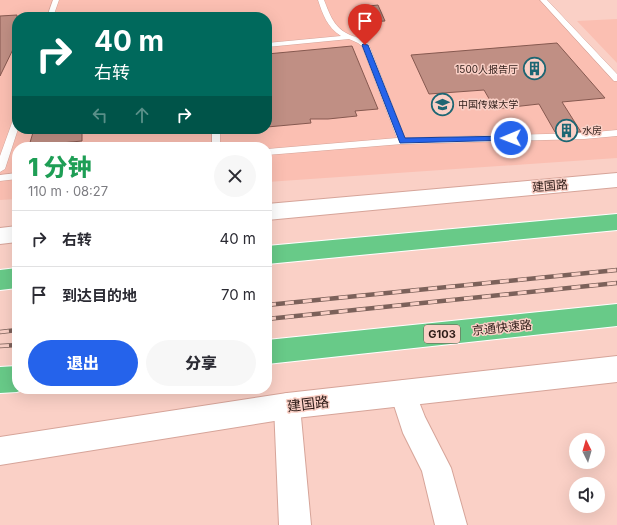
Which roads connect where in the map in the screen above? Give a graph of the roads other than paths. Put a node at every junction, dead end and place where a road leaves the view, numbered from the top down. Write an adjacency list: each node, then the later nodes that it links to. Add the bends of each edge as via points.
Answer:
1 (56, 0): 4 (lane)
2 (321, 0): 5 (lane, via 333,29)
3 (543, 0): 7 (lane)
4 (52, 12)
5 (350, 37): 6 (lane); 10 (lane, via 365,45)
6 (272, 45)
7 (617, 79)
8 (617, 133): 10 (lane)
9 (12, 134): 12 (lane)
10 (402, 141): 11 (lane)
11 (272, 152)
12 (0, 169)
13 (12, 177): 14 (lane)
14 (0, 178)
15 (617, 180): 16 (main road, 建国路)
16 (272, 212)
17 (617, 222): 20 (highway)
18 (12, 235): 19 (main road)
19 (0, 236)
20 (272, 255)
21 (12, 279): 22 (highway)
22 (0, 280)
23 (617, 316): 24 (highway, 京通快速路 / G103)
24 (272, 351)
25 (617, 368): 28 (main road, 建国路)
26 (12, 379): 27 (highway)
27 (0, 380)
28 (404, 393): 29 (main road, 建国路); 32 (main road, via 413,423 436,468)
29 (287, 406): 30 (main road, 建国路); 31 (main road)
30 (0, 451)
31 (295, 525)
32 (451, 525)

